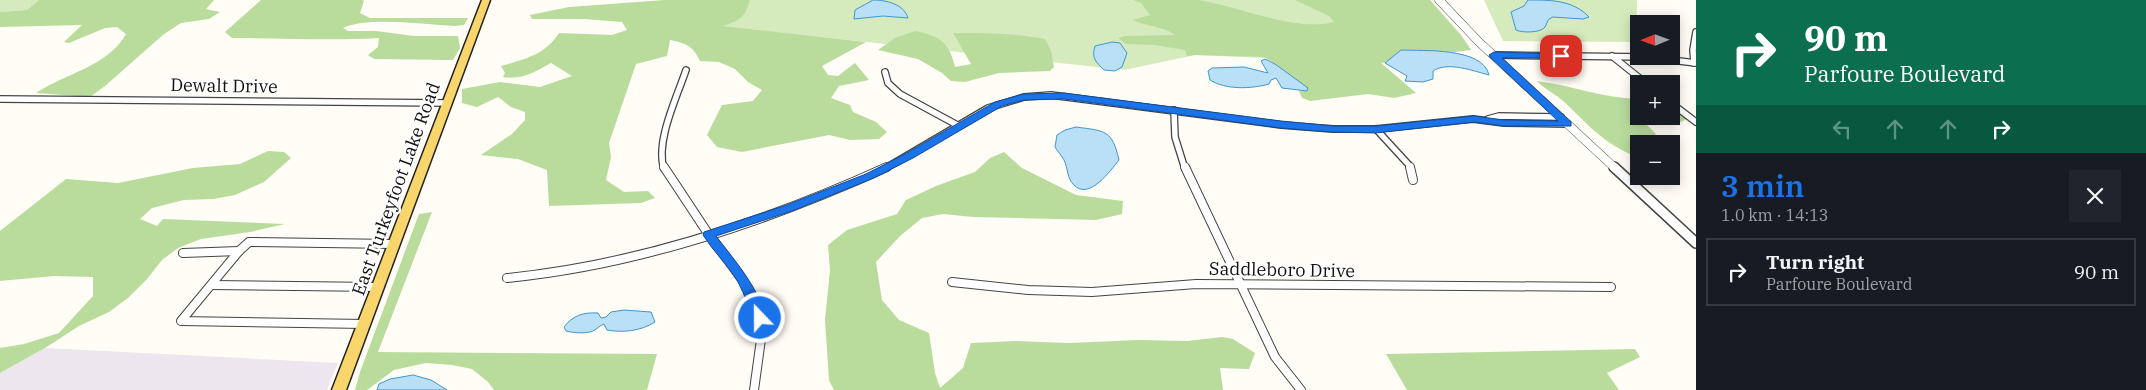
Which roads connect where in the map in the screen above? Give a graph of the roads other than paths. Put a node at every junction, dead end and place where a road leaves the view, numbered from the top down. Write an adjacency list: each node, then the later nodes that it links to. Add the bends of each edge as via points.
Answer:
1 (486, 0): 11 (main road, East Turkeyfoot Lake Road)
2 (1439, 0): 4 (street)
3 (1696, 32): 6 (street)
4 (1494, 55): 5 (street); 14 (street)
5 (1612, 56): 6 (street); 9 (street)
6 (1695, 63)
7 (686, 70): 21 (street, via 662,144 662,162)
8 (885, 72): 18 (street, via 888,83 897,90)
9 (1636, 75)
10 (0, 99): 11 (street, Dewalt Drive)
11 (447, 103): 22 (main road, East Turkeyfoot Lake Road)
12 (1680, 109): 16 (street)
13 (1174, 110): 18 (street, via 1085,98 1038,96 999,104); 19 (street, via 1307,127); 28 (street, via 1175,137 1184,164)
14 (1561, 117): 15 (street, via 1499,116); 17 (street)
15 (1485, 119): 17 (street, via 1504,123); 19 (street)
16 (1696, 122)
17 (1568, 124): 23 (street)
18 (959, 126): 21 (street, via 870,176)
19 (1376, 130): 20 (street, via 1409,166)
20 (1413, 180)
21 (709, 235): 26 (street, via 602,265); 34 (street, via 742,278 756,304 762,332)
22 (394, 244): 24 (street, via 248,242); 30 (main road, East Turkeyfoot Lake Road)
23 (1696, 244)
24 (239, 251): 25 (street); 29 (street)
25 (183, 253)
26 (507, 278)
27 (952, 282): 28 (street, Saddleboro Drive, via 1028,290 1092,292)
28 (1240, 284): 31 (street, Saddleboro Drive); 35 (street, via 1275,357)
29 (212, 285): 30 (street); 32 (street, via 181,321)
30 (378, 286): 32 (main road, East Turkeyfoot Lake Road)
31 (1611, 287)
32 (365, 324): 33 (main road, East Turkeyfoot Lake Road)
33 (339, 390)
34 (754, 390)
35 (1301, 390)

